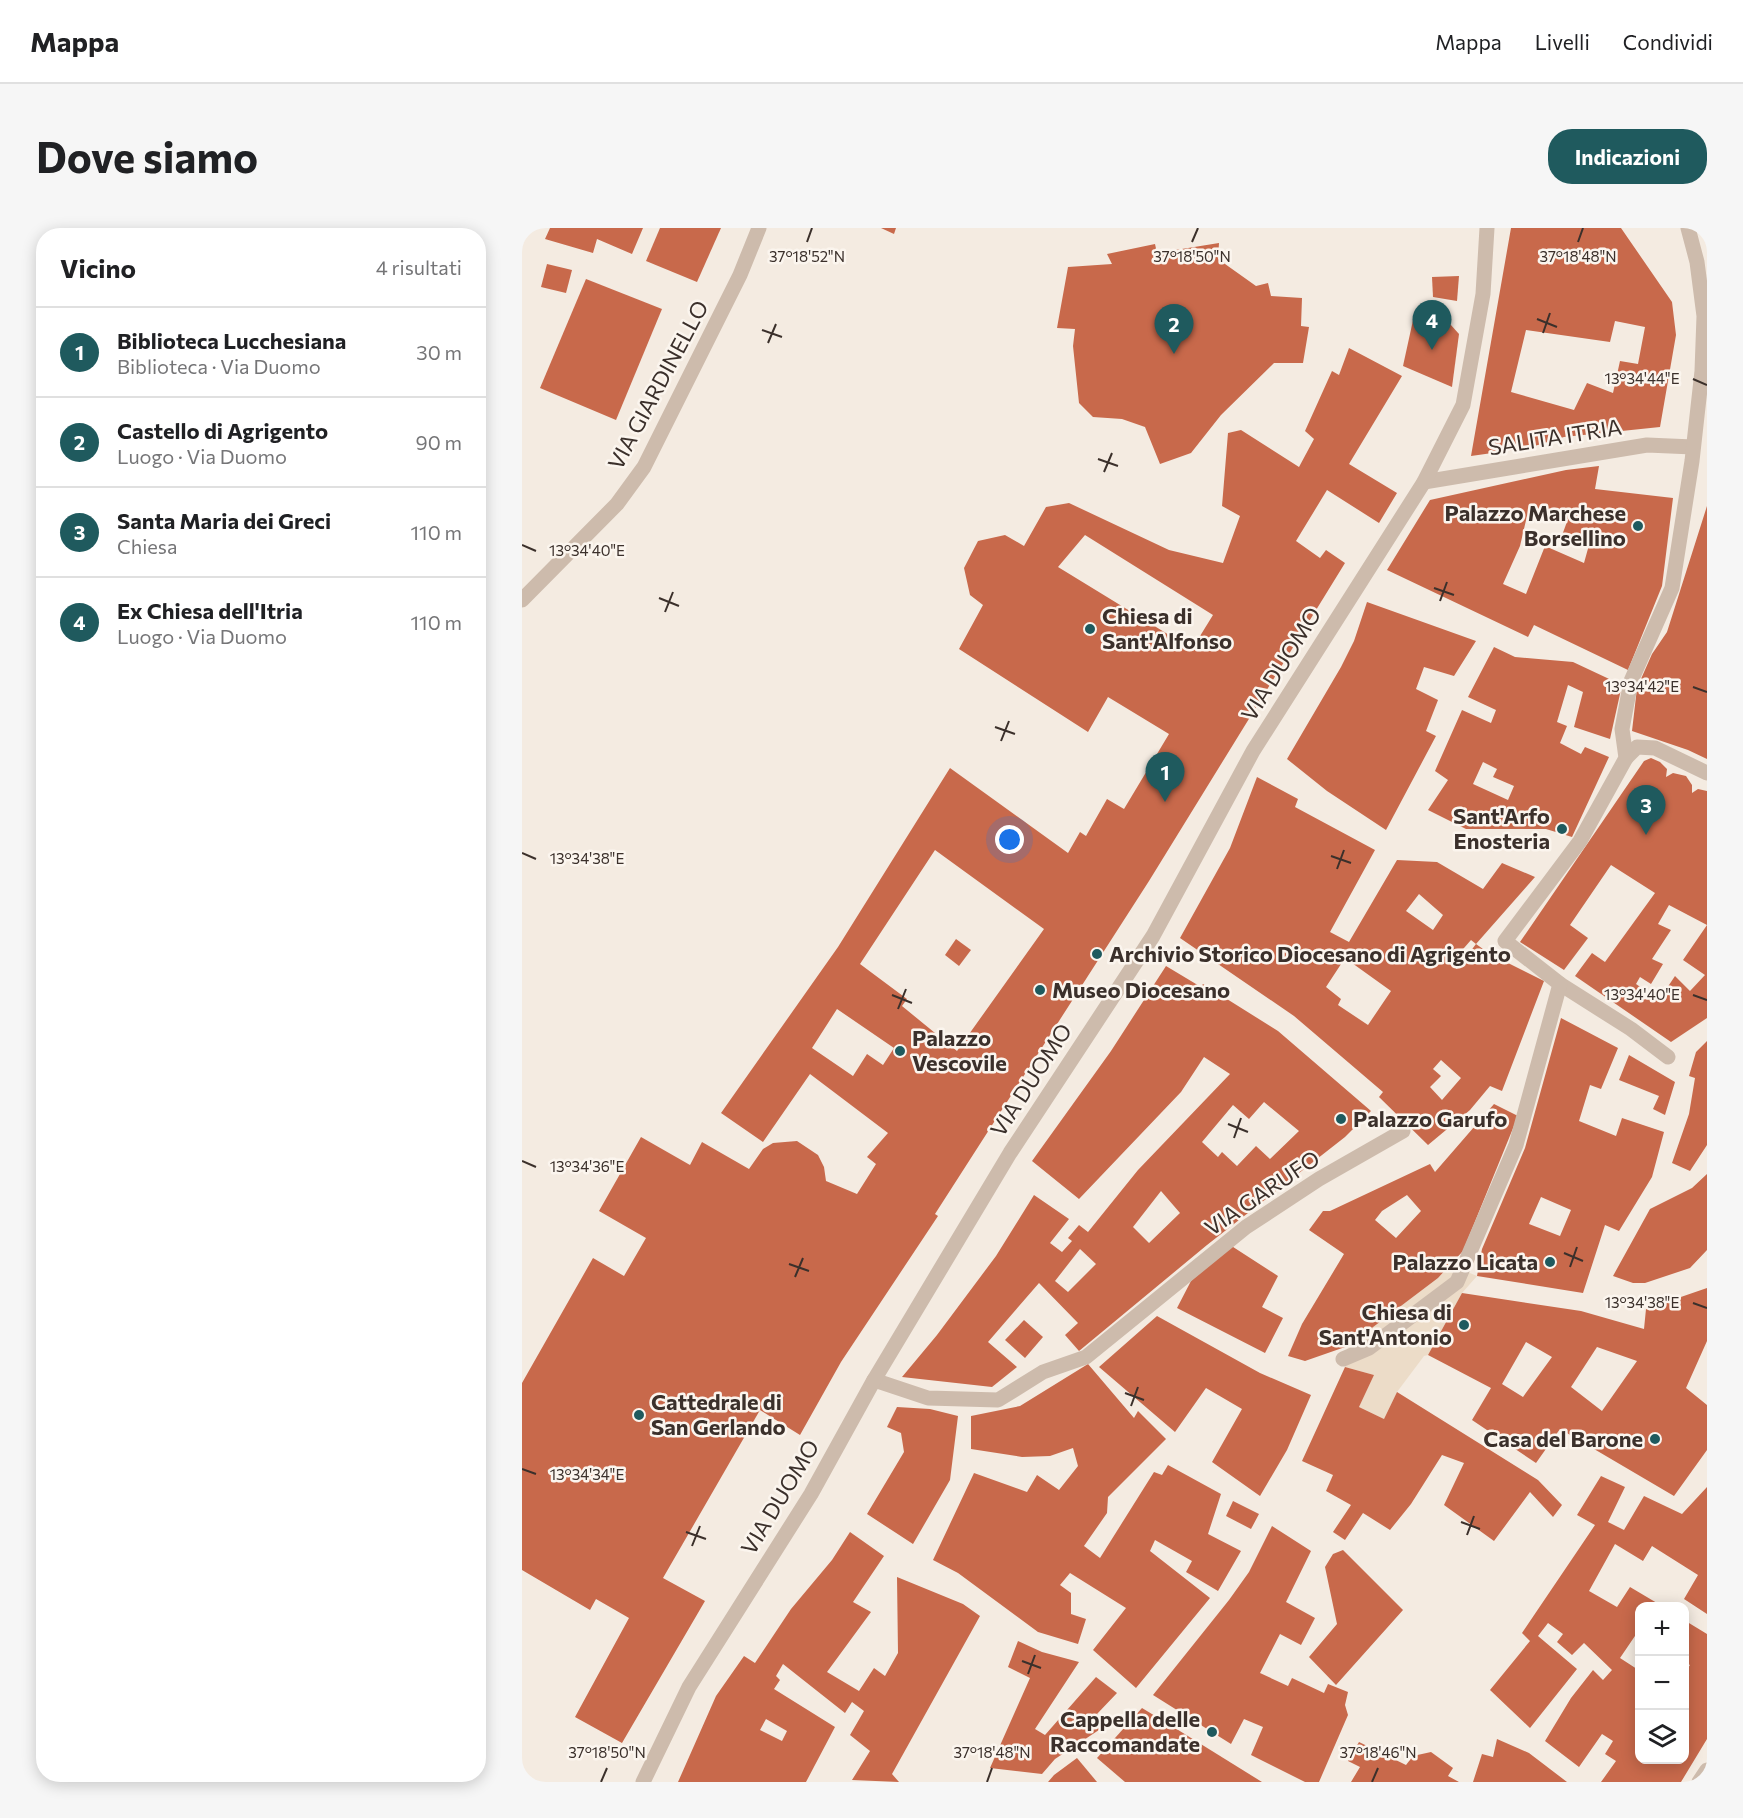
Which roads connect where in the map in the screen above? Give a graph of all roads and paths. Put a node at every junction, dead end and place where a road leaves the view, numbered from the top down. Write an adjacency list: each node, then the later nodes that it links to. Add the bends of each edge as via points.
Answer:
1 (759, 228): 6 (street, VIA GIARDINELLO, via 740,275 645,467 617,504)
2 (1487, 228): 5 (street, VIA DUOMO, via 1483,294 1463,405)
3 (1688, 228): 4 (street, via 1704,316)
4 (1694, 447): 5 (street, SALITA ITRIA, via 1647,445); 7 (street, via 1672,588 1631,681 1622,729)
5 (1424, 482): 13 (street, VIA DUOMO, via 1253,751 1153,936 1010,1153)
6 (522, 600)
7 (1626, 758): 8 (street, via 1637,747 1655,748); 9 (street, via 1580,841 1505,941)
8 (1707, 773)
9 (1560, 984): 10 (street); 12 (street, via 1516,1145 1457,1282 1369,1348)
10 (1668, 1057)
11 (1403, 1131): 13 (street, VIA GARUFO, via 1246,1227 1086,1357 1043,1372 998,1400 928,1398)
12 (1343, 1359)
13 (874, 1380): 15 (street, VIA DUOMO, via 811,1494 689,1688)
14 (1707, 1770): 16 (street)
15 (643, 1782)
16 (1699, 1782)

